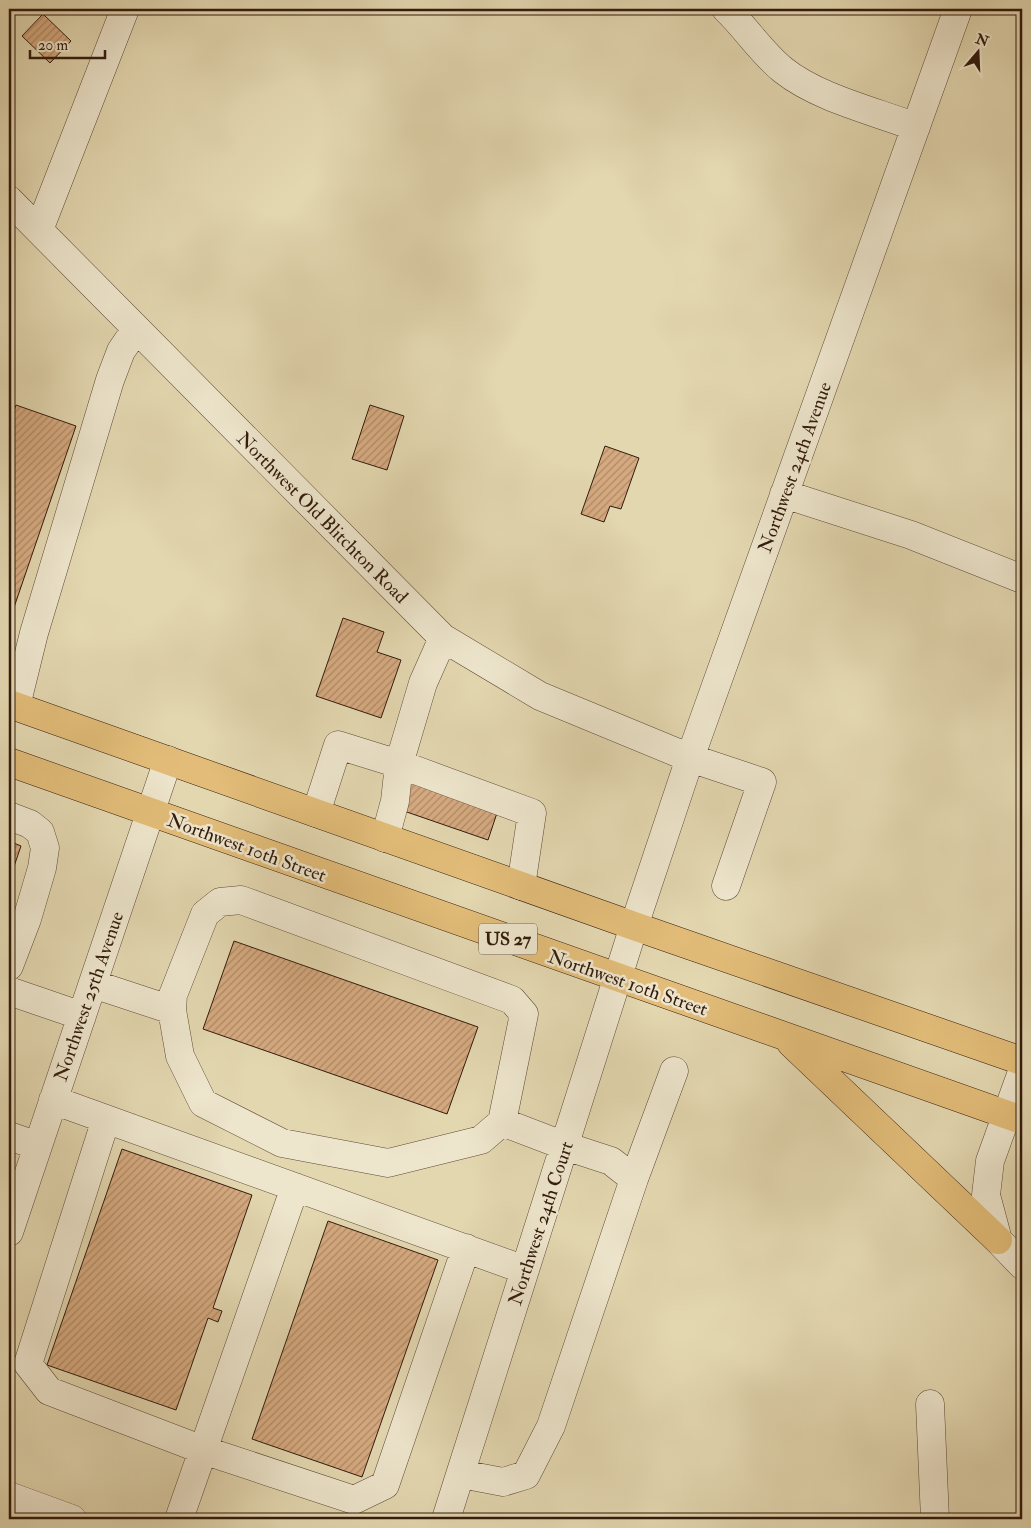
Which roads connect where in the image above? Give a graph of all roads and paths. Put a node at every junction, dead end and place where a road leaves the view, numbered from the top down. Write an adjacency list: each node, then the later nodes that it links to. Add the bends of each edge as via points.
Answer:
1 (125, 9): 6 (street)
2 (726, 9): 4 (street, via 784,70 816,91)
3 (958, 9): 4 (street, Northwest 24th Avenue)
4 (916, 127): 8 (street, Northwest 24th Avenue)
5 (9, 200): 6 (street, Northwest Old Blitchton Road)
6 (39, 230): 7 (street, Northwest Old Blitchton Road)
7 (136, 329): 10 (street, Northwest Old Blitchton Road); 11 (street, via 121,351 108,388)
8 (784, 494): 9 (street, via 911,535); 12 (street, Northwest 24th Avenue)
9 (1022, 579)
10 (443, 638): 12 (street, Northwest Old Blitchton Road, via 540,696); 15 (street, via 423,683)
11 (12, 705): 13 (highway)
12 (690, 758): 21 (street, Northwest Old Blitchton Road, via 762,782); 22 (street, Northwest 24th Avenue)
13 (168, 760): 16 (street, Northwest 25th Avenue); 17 (highway)
14 (9, 762): 16 (highway, Northwest 10th Street / US 27)
15 (399, 764): 17 (street, via 338,745); 19 (street, via 395,801); 20 (street, via 532,813)
16 (150, 812): 24 (highway, Northwest 10th Street / US 27); 25 (street, Northwest 25th Avenue)
17 (316, 813): 19 (highway)
18 (9, 816): 23 (street, via 30,824 40,832 45,848 27,919)
19 (385, 838): 20 (highway)
20 (521, 886): 22 (highway)
21 (726, 886)
22 (634, 926): 24 (street, Northwest 24th Court); 30 (highway)
23 (9, 966)
24 (618, 978): 29 (highway, Northwest 10th Street / US 27); 39 (street, Northwest 24th Court)
25 (93, 984): 27 (street); 28 (street, Northwest 25th Avenue)
26 (9, 991): 28 (street)
27 (172, 1010): 36 (street, via 180,1056 203,1103 282,1143 388,1163 481,1140); 36 (street, via 174,995 205,914 220,902 241,900 512,1000 524,1014)
28 (82, 1016): 33 (street, Northwest 25th Avenue)
29 (785, 1037): 34 (highway, Northwest 10th Street / US 27); 43 (highway)
30 (1022, 1062)
31 (674, 1071): 40 (street)
32 (1022, 1072): 34 (street)
33 (53, 1100): 35 (street); 38 (street, Northwest 25th Avenue)
34 (1015, 1117): 43 (street, via 990,1161 986,1195)
35 (106, 1119): 41 (street); 48 (street, via 28,1364 49,1391)
36 (502, 1122): 39 (street)
37 (9, 1136): 38 (street)
38 (38, 1146): 42 (street, Northwest 25th Avenue)
39 (564, 1146): 40 (street, via 611,1161); 46 (street, Northwest 24th Court)
40 (634, 1179): 49 (street, via 551,1426 526,1474 503,1482)
41 (295, 1187): 44 (street); 48 (street)
42 (9, 1232)
43 (998, 1240): 45 (street)
44 (466, 1248): 46 (street); 48 (street, via 385,1485 354,1500)
45 (1022, 1265)
46 (525, 1270): 49 (street, Northwest 24th Court)
47 (930, 1404): 54 (street)
48 (203, 1450): 52 (street)
49 (461, 1474): 53 (street, Northwest 24th Court)
50 (9, 1496): 51 (street)
51 (72, 1519)
52 (179, 1519)
53 (446, 1519)
54 (935, 1519)

